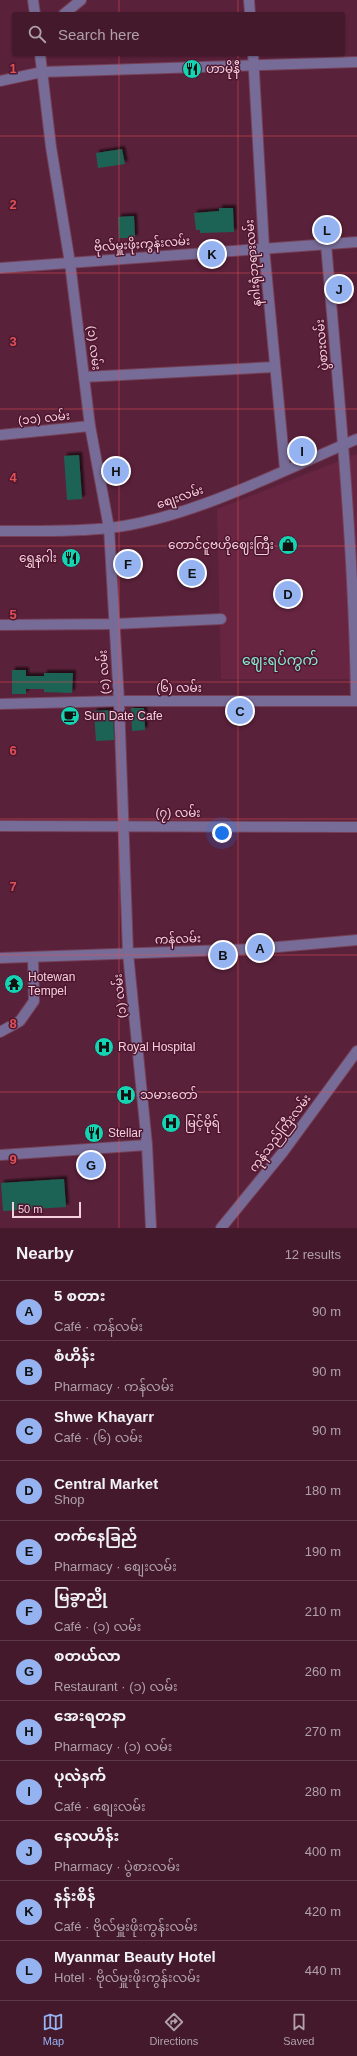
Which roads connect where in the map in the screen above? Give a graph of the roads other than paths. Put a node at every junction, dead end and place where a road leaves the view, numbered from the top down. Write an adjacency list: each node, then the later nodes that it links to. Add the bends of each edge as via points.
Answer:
1 (33, 0): 4 (street)
2 (81, 0): 5 (street)
3 (249, 0): 6 (street)
4 (35, 12)
5 (66, 12)
6 (250, 12)
7 (40, 56): 11 (street, (၁) လမ်း)
8 (253, 56): 10 (street, နဂါးရုံဘုရားလမ်း)
9 (357, 62): 10 (street)
10 (254, 65): 11 (street); 15 (street, နဂါးရုံဘုရားလမ်း)
11 (42, 72): 12 (street); 16 (street, (၁) လမ်း)
12 (0, 81)
13 (357, 242): 14 (street, ဗိုလ်မှူးဖိုးကွန်းလမ်း)
14 (326, 244): 15 (street, ဗိုလ်မှူးဖိုးကွန်းလမ်း); 23 (street, ပွဲစားလမ်း)
15 (264, 248): 16 (street, ဗိုလ်မှူးဖိုးကွန်းလမ်း); 18 (street, နဂါးရုံဘုရားလမ်း)
16 (70, 263): 17 (street, ဗိုလ်မှူးဖိုးကွန်းလမ်း); 19 (street, (၁) လမ်း)
17 (0, 268)
18 (275, 367): 19 (street); 24 (street, နဂါးရုံဘုရားလမ်း)
19 (84, 377): 20 (street, (၁) လမ်း)
20 (90, 426): 21 (street, (၁၁) လမ်း); 25 (street, (၁) လမ်း)
21 (0, 435)
22 (357, 439): 23 (street, စျေးလမ်း)
23 (344, 444): 24 (street, စျေးလမ်း); 31 (street, ပွဲစားလမ်း, via 355,627)
24 (286, 469): 25 (street, စျေးလမ်း, via 171,515)
25 (110, 528): 26 (street, စျေးလမ်း); 28 (street, (၁) လမ်း)
26 (0, 531)
27 (221, 619): 28 (street)
28 (114, 624): 29 (street); 30 (street, (၁) လမ်း)
29 (0, 625)
30 (119, 701): 31 (street, (၆) လမ်း); 32 (street, (၆) လမ်း); 34 (street, (၁) လမ်း)
31 (356, 702)
32 (0, 704)
33 (0, 826): 34 (street, (၇) လမ်း)
34 (124, 826): 35 (street, (၇) လမ်း); 37 (street, (၁) လမ်း)
35 (357, 827)
36 (357, 940): 37 (street, ကန်လမ်း, via 255,950)
37 (128, 953): 38 (street, ကန်လမ်း); 42 (street, (၁) လမ်း)
38 (33, 957): 39 (street, ကန်လမ်း); 40 (street, via 34,1001 20,1021)
39 (0, 958)
40 (0, 1032)
41 (357, 1051): 45 (street, ကုန်သည်ကြီးလမ်း, via 282,1152)
42 (147, 1145): 43 (street); 44 (street)
43 (0, 1156)
44 (151, 1228)
45 (221, 1228)

